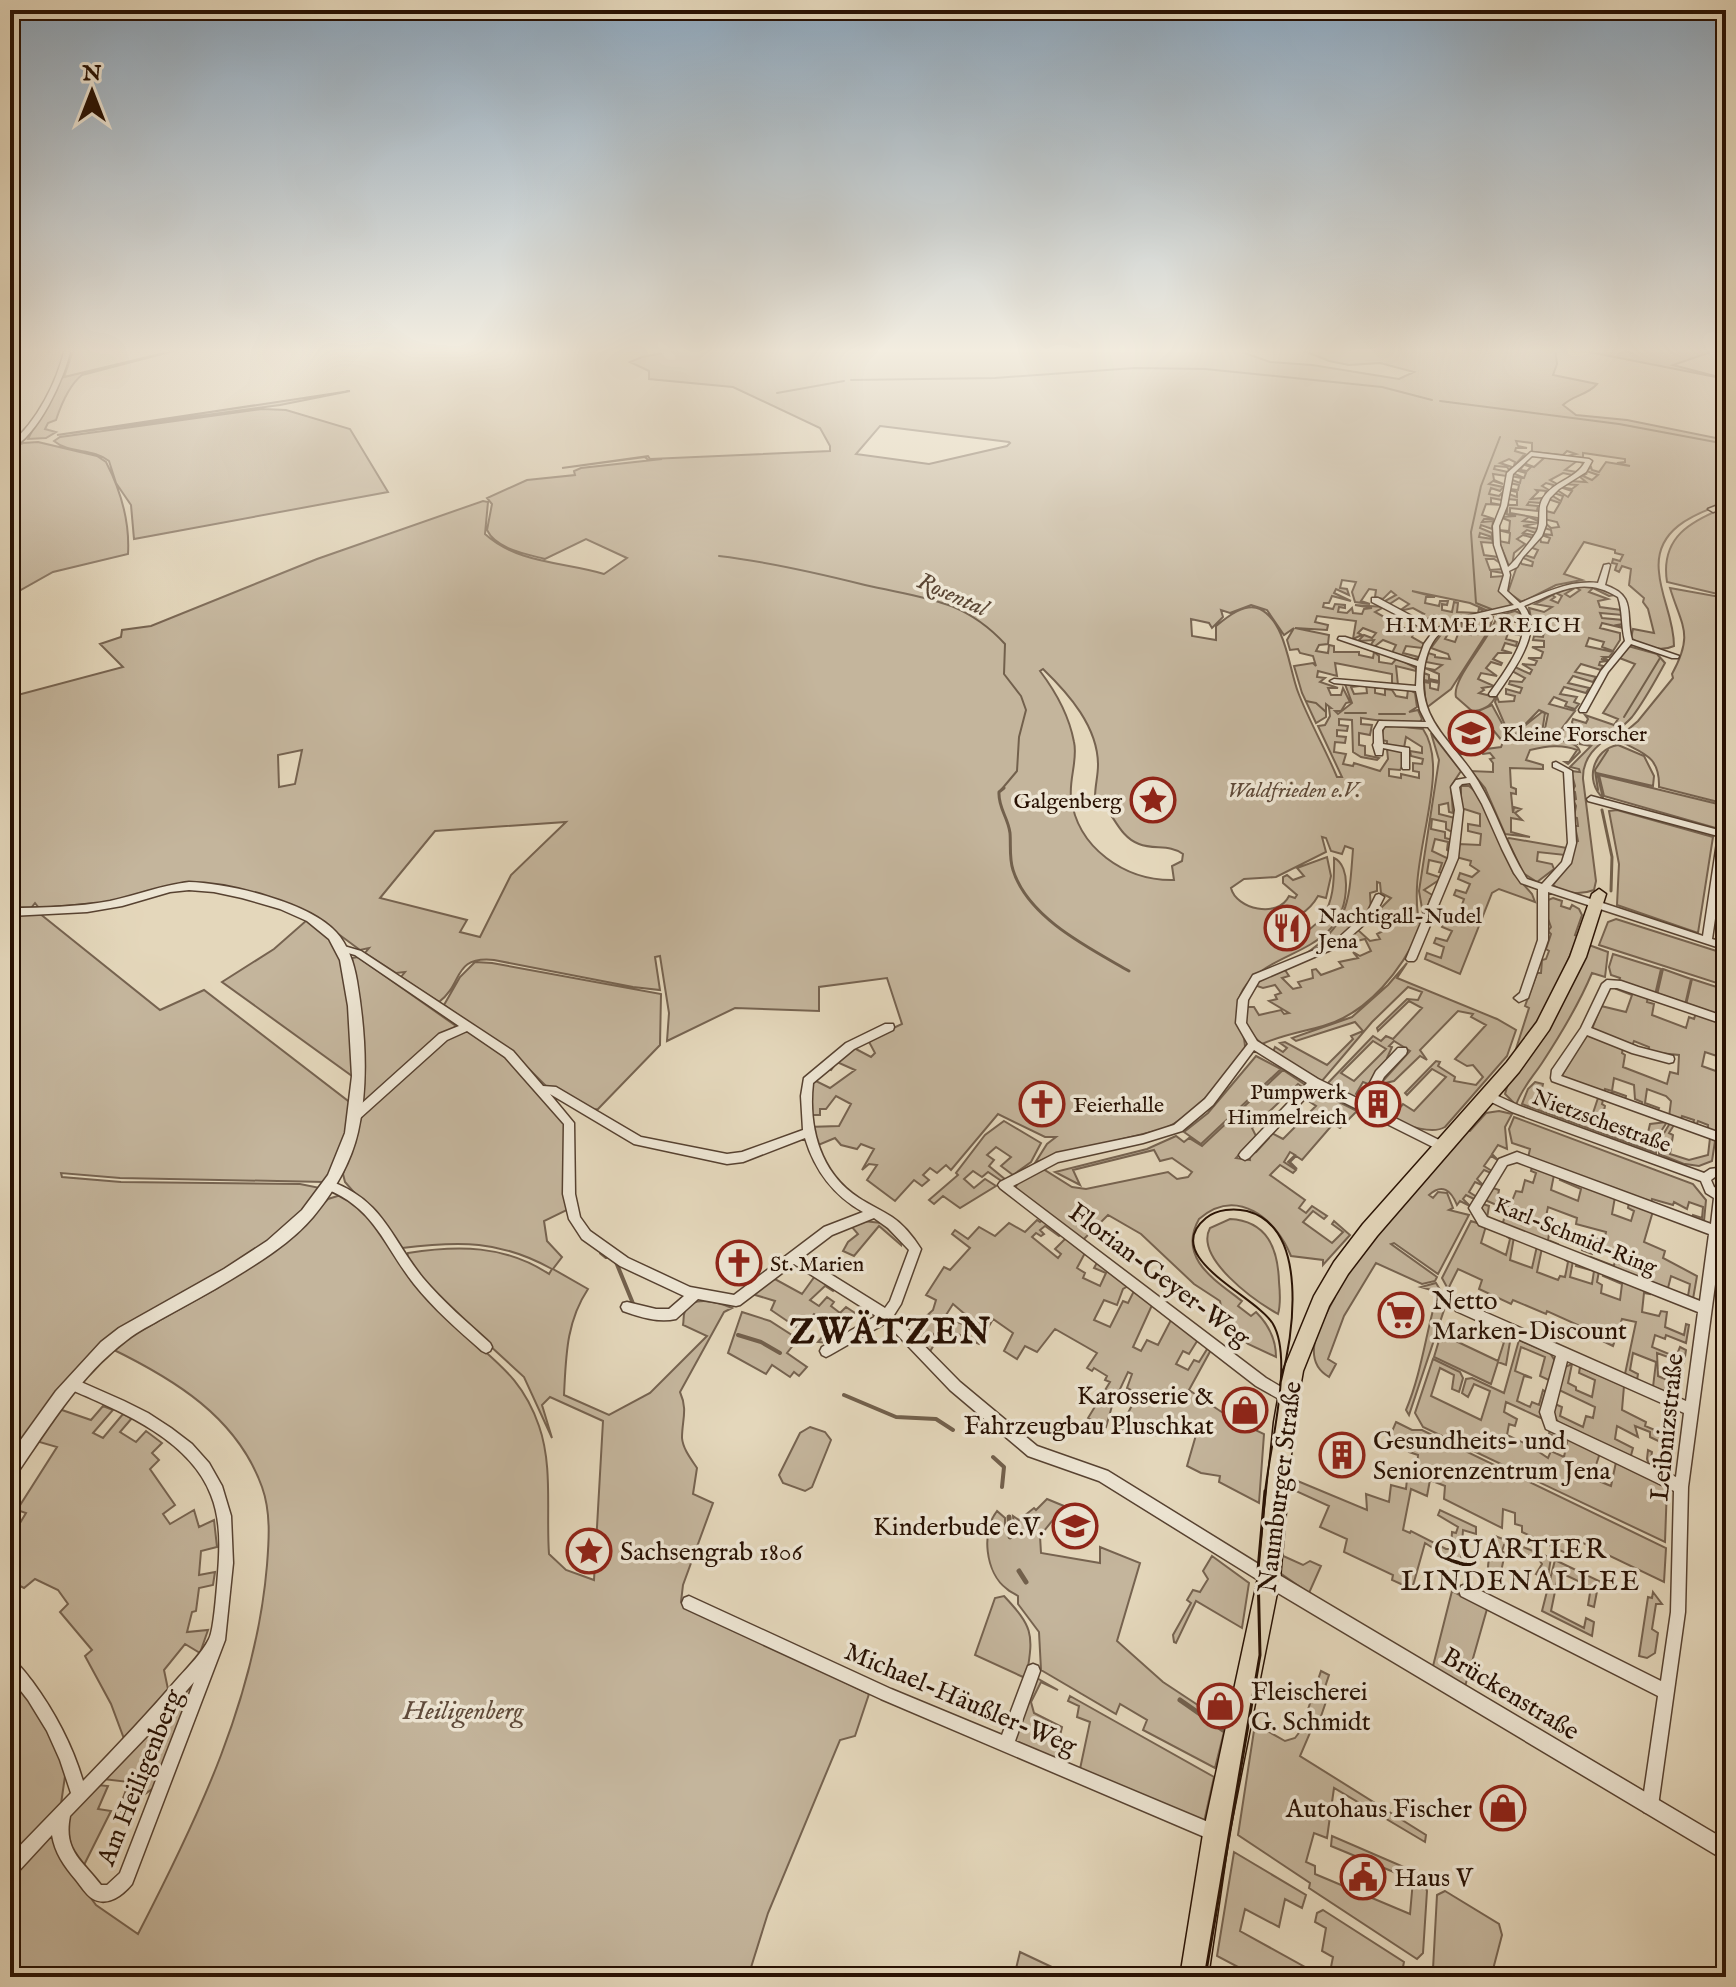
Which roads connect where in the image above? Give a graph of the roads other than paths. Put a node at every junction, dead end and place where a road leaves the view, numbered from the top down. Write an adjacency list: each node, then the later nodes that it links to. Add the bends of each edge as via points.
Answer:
1 (1726, 505): 2 (main road)
2 (1713, 509)
3 (1607, 565): 5 (street)
4 (1506, 570): 4 (street, via 1538,536 1547,496 1587,468 1588,460 1531,454 1512,470 1495,531); 7 (street, via 1503,591)
5 (1601, 585): 7 (street, via 1568,585); 10 (street, via 1624,599)
6 (1375, 600): 8 (street)
7 (1519, 606): 8 (street); 15 (street, via 1527,618 1525,641)
8 (1436, 632): 12 (street)
9 (1342, 639): 12 (street)
10 (1629, 641): 11 (street); 16 (street)
11 (1675, 656)
12 (1420, 664): 14 (street)
13 (1334, 681): 14 (street)
14 (1419, 689): 17 (street)
15 (1493, 694)
16 (1583, 710)
17 (1429, 725): 19 (street, via 1379,726 1378,749); 22 (street)
18 (1407, 738): 19 (street)
19 (1406, 750): 21 (street)
20 (1556, 765): 25 (street, via 1568,771 1572,843 1566,863)
21 (1406, 767)
22 (1472, 780): 25 (street, via 1519,874); 32 (street, via 1455,787 1455,850)
23 (1591, 799): 24 (street)
24 (1724, 835): 30 (street)
25 (1543, 889): 27 (street); 33 (street, via 1543,940)
26 (1379, 897): 38 (street, via 1372,913 1337,944 1256,978 1243,1000 1241,1023)
27 (1597, 900): 30 (street); 43 (main road, Naumburger Straße, via 1578,957 1543,1026)
28 (10, 912): 31 (street, via 110,905 167,889 203,887 294,910 328,931)
29 (1723, 924): 30 (street)
30 (1720, 940)
31 (344, 949): 35 (street); 45 (street, via 357,1026)
32 (1411, 959)
33 (1519, 998)
34 (1726, 1021): 37 (street, via 1607,984)
35 (469, 1026): 42 (street, via 509,1054); 45 (street, via 443,1037)
36 (889, 1027): 46 (street, via 850,1046 809,1077)
37 (1585, 1030): 40 (street); 47 (street, via 1556,1078)
38 (1253, 1044): 41 (street); 67 (street, Florian-Geyer-Weg, via 1209,1102 1178,1128 1056,1158 1004,1185)
39 (1402, 1051): 44 (street, via 1380,1074)
40 (1669, 1059)
41 (1314, 1082): 44 (street); 50 (street)
42 (542, 1090): 46 (street, via 552,1090 638,1141 727,1159); 58 (street, via 569,1123 569,1194 575,1219 586,1235 624,1262)
43 (1487, 1095): 48 (main road, Naumburger Straße); 52 (street, Nietzschestraße)
44 (1363, 1106): 48 (street)
45 (354, 1117): 53 (street, via 347,1150)
46 (807, 1133): 55 (street, via 835,1184)
47 (1726, 1140)
48 (1443, 1147): 67 (main road, Naumburger Straße, via 1370,1230 1325,1293 1293,1371)
49 (1726, 1150): 51 (street)
50 (1245, 1155)
51 (1724, 1174): 52 (street, via 1712,1172)
52 (1705, 1178): 54 (street, Leibnizstraße, via 1708,1188)
53 (330, 1186): 63 (street, via 349,1191 368,1208 417,1279); 66 (street, via 297,1226 260,1256 124,1333)
54 (1723, 1198): 56 (street, Leibnizstraße)
55 (872, 1214): 57 (street, via 828,1231); 62 (street, via 896,1227 915,1249)
56 (1715, 1231): 61 (street, Leibnizstraße); 61 (street, Karl-Schmid-Ring, via 1517,1157 1503,1162 1475,1208 1483,1221)
57 (793, 1257): 58 (street, via 736,1301); 62 (street)
58 (694, 1295): 59 (street, via 672,1315)
59 (627, 1307)
60 (1460, 1307): 65 (street)
61 (1705, 1309): 68 (street, Leibnizstraße)
62 (887, 1316): 64 (street); 71 (street, via 955,1386 1033,1451 1103,1476)
63 (486, 1347)
64 (826, 1351)
65 (1563, 1353): 68 (street); 70 (street, via 1547,1412 1551,1425)
66 (72, 1384): 69 (street); 74 (street, Am Heiligenberg, via 160,1428 196,1461 215,1489 225,1538)
67 (1288, 1398): 71 (main road, Naumburger Straße)
68 (1690, 1409): 70 (street, Leibnizstraße)
69 (10, 1469)
70 (1681, 1487): 77 (street, Leibnizstraße, via 1678,1612)
71 (1269, 1578): 80 (street, Brückenstraße); 82 (main road, Naumburger Straße)
72 (1466, 1591): 77 (street)
73 (689, 1603): 78 (street, Michael-Häußler-Weg)
74 (218, 1640): 79 (street, Am Heiligenberg, via 139,1736); 81 (street, Am Heiligenberg, via 119,1887 108,1894 96,1892 61,1849)
75 (10, 1666): 79 (street, via 53,1727)
76 (1033, 1671): 78 (street)
77 (1666, 1692): 80 (street, Leibnizstraße)
78 (1006, 1744): 82 (street, Michael-Häußler-Weg)
79 (79, 1794): 81 (street, Am Heiligenberg)
80 (1650, 1806): 83 (street, Brückenstraße)
81 (63, 1813): 84 (street)
82 (1216, 1834): 85 (main road, Naumburger Straße)
83 (1726, 1851)
84 (10, 1868)
85 (1194, 1977)

